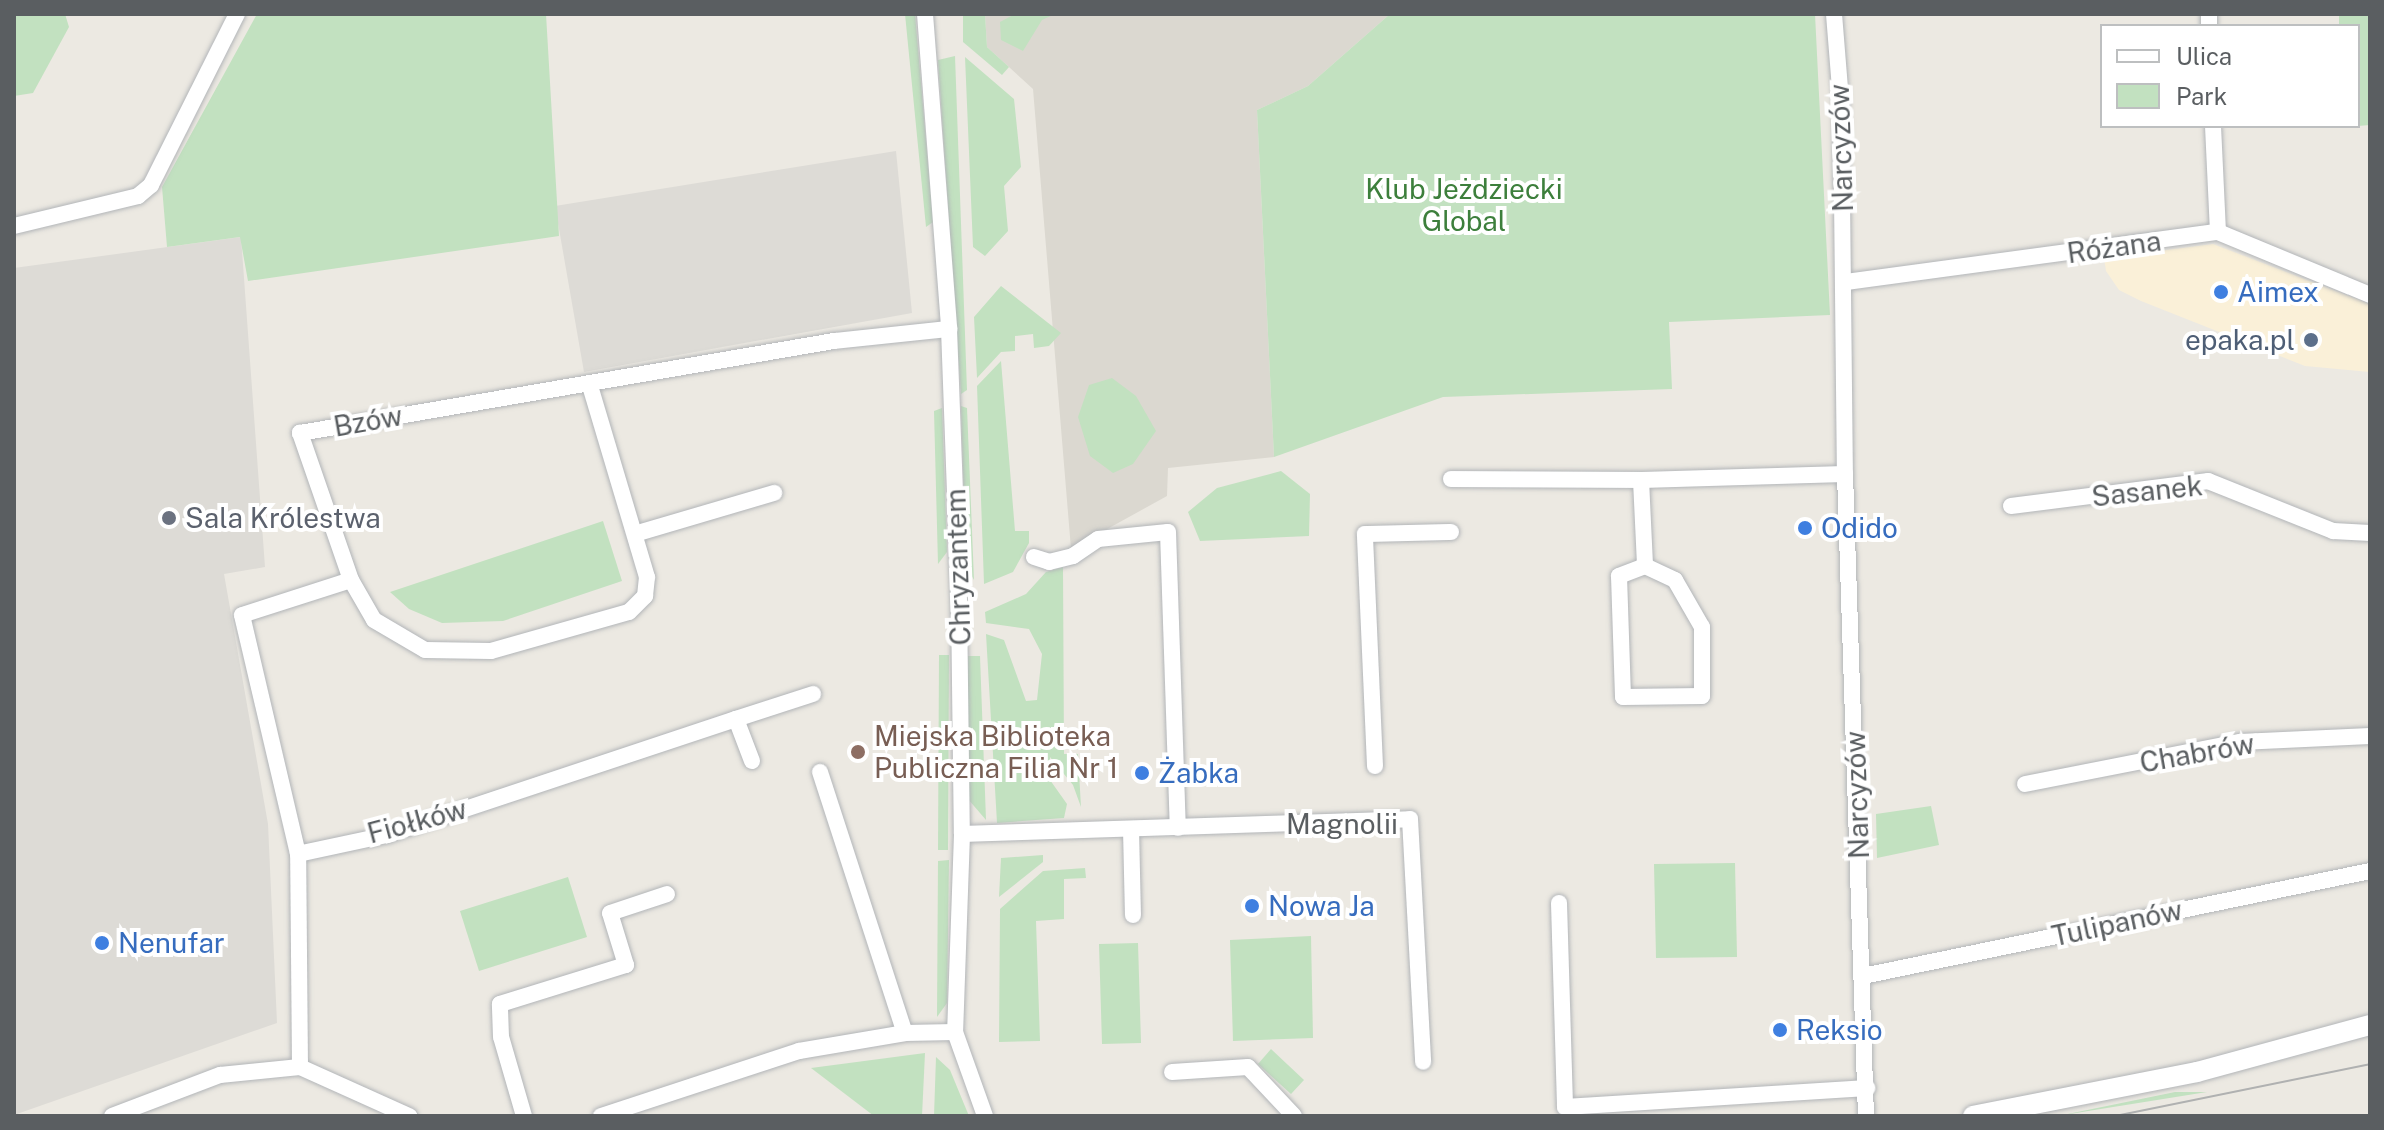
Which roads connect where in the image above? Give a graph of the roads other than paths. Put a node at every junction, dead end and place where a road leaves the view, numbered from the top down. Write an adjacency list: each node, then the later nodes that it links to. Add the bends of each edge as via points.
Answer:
1 (237, 14): 5 (street, via 151,185 138,196)
2 (925, 14): 9 (street, Chryzantem)
3 (1834, 14): 7 (street, Narcyzów, via 1845,82)
4 (2213, 128): 6 (street)
5 (14, 226)
6 (2218, 232): 7 (street, Różana); 8 (street)
7 (1846, 282): 11 (street, Narcyzów)
8 (2370, 295)
9 (949, 329): 10 (street, Bzów, via 888,333); 31 (street, Chryzantem)
10 (589, 383): 17 (street, Bzów); 21 (street, Bzów, via 300,433)
11 (1845, 474): 13 (street); 37 (street, Narcyzów)
12 (1451, 479): 13 (street)
13 (1641, 480): 20 (street)
14 (774, 493): 17 (street)
15 (2011, 506): 18 (street, Sasanek, via 2208,481 2333,531)
16 (1451, 532): 26 (street, via 1365,534)
17 (638, 533): 21 (street, Bzów, via 647,577 645,596 629,612 491,651 425,650 398,638 359,604)
18 (2370, 533)
19 (1034, 557): 29 (street, via 1049,562 1073,556 1098,539 1168,532)
20 (1645, 566): 20 (street, via 1619,576 1623,697 1702,696 1702,627 1675,580)
21 (351, 580): 32 (street, via 242,615)
22 (813, 694): 23 (street, Fiołków)
23 (736, 719): 25 (street); 32 (street, Fiołków, via 387,835)
24 (2370, 736): 28 (street, Chabrów, via 2240,742)
25 (752, 761)
26 (1375, 766)
27 (820, 772): 40 (street)
28 (2025, 784)
29 (1178, 828): 30 (street, Magnolii); 43 (street, Magnolii, via 1410,819)
30 (1131, 829): 31 (street, Magnolii); 36 (street)
31 (962, 834): 39 (street, Chryzantem)
32 (298, 854): 44 (street)
33 (2370, 871): 37 (street, Tulipanów)
34 (667, 894): 49 (street, via 610,913 626,965 500,1004 501,1037)
35 (1559, 903): 46 (street, via 1565,1107)
36 (1133, 915)
37 (1863, 976): 46 (street, Narcyzów)
38 (2370, 1025): 42 (street)
39 (955, 1032): 40 (street); 51 (street, Chryzantem)
40 (905, 1033): 50 (street, via 799,1051)
41 (2370, 1036): 42 (street)
42 (2268, 1053): 54 (street)
43 (1423, 1062)
44 (300, 1067): 47 (street, via 268,1067 208,1079); 48 (street)
45 (1172, 1072): 52 (street, via 1248,1067)
46 (1867, 1088): 53 (street, Narcyzów)
47 (112, 1116)
48 (409, 1116)
49 (524, 1116)
50 (601, 1116)
51 (985, 1116)
52 (1294, 1116)
53 (1866, 1116)
54 (1973, 1116)

